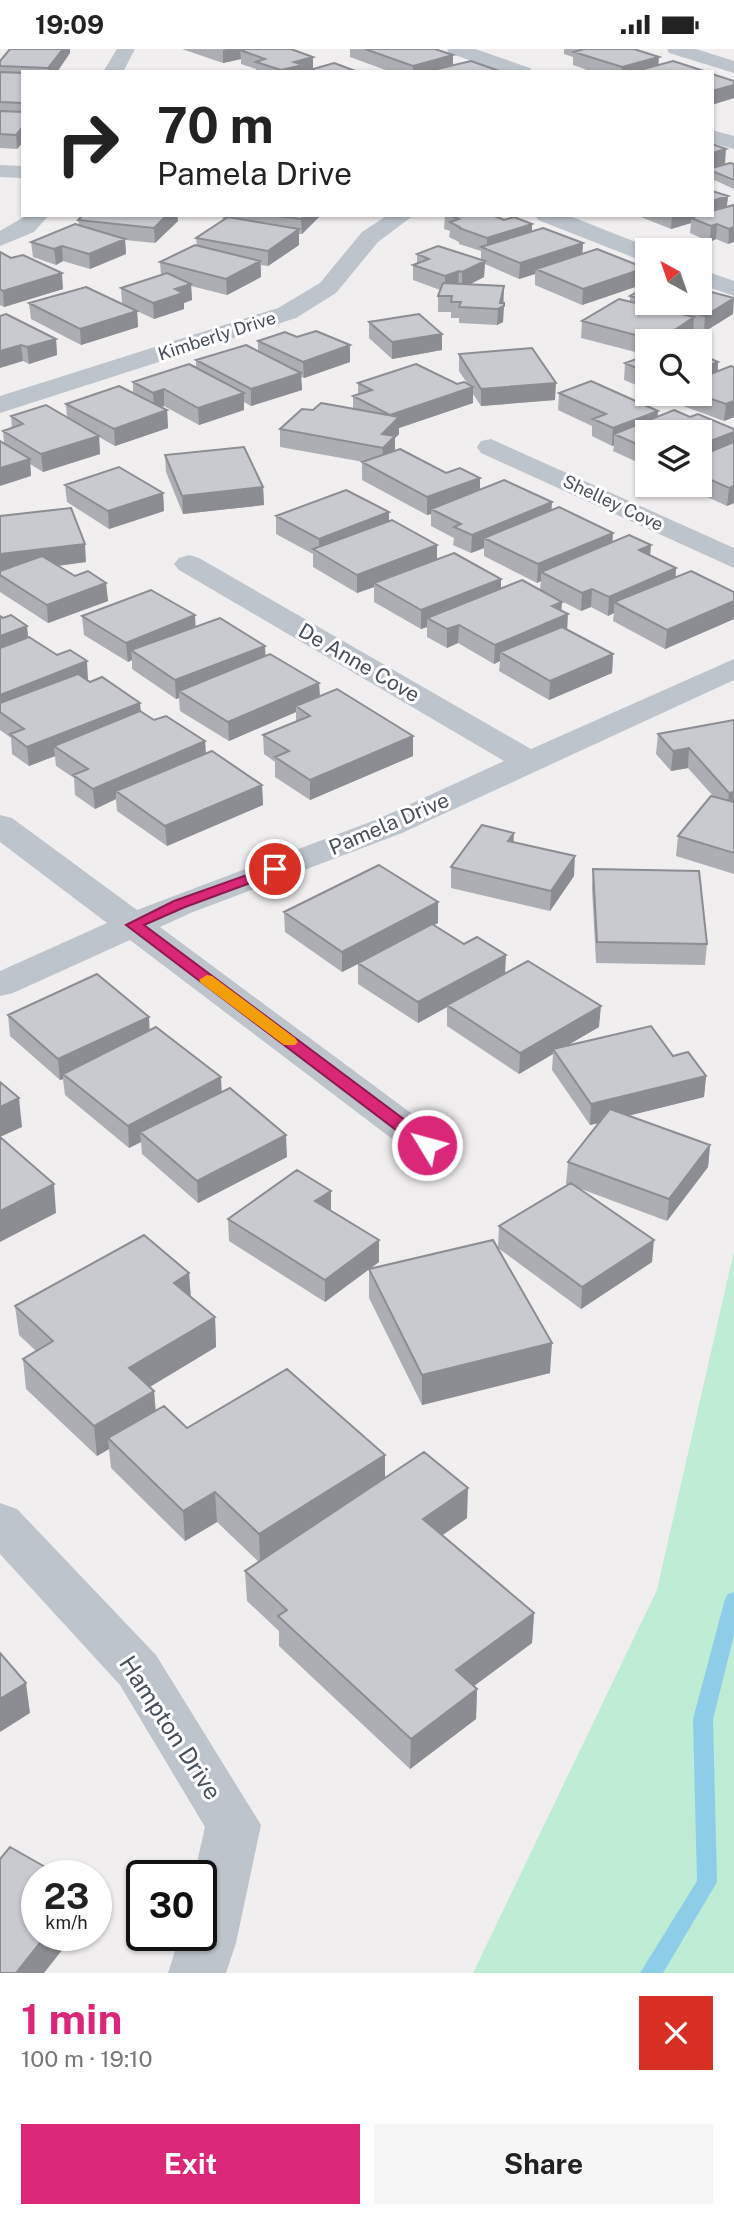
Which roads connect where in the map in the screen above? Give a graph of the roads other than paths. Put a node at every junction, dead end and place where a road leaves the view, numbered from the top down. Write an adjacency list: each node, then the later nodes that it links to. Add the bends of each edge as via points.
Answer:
1 (126, 49): 5 (street)
2 (456, 49): 6 (street)
3 (676, 49): 4 (street)
4 (734, 67)
5 (114, 70)
6 (517, 70)
7 (714, 136): 8 (street)
8 (734, 143)
9 (0, 171): 10 (street)
10 (21, 172)
11 (37, 217): 14 (street)
12 (399, 217): 18 (street, Kimberly Drive, via 370,237 327,288 287,313)
13 (551, 217): 15 (street)
14 (0, 239)
15 (635, 250)
16 (712, 281): 17 (street)
17 (734, 289)
18 (0, 405)
19 (491, 447): 20 (street, Shelley Cove)
20 (734, 559)
21 (189, 565): 23 (street, De Anne Cove)
22 (734, 668): 23 (street, Pamela Drive)
23 (529, 762): 25 (street, Pamela Drive, via 390,826)
24 (0, 825): 25 (street)
25 (134, 925): 26 (street, Pamela Drive); 27 (street)
26 (0, 985)
27 (427, 1145)
28 (0, 1522): 29 (street, Hampton Drive, via 138,1669 233,1825)
29 (197, 1973)

